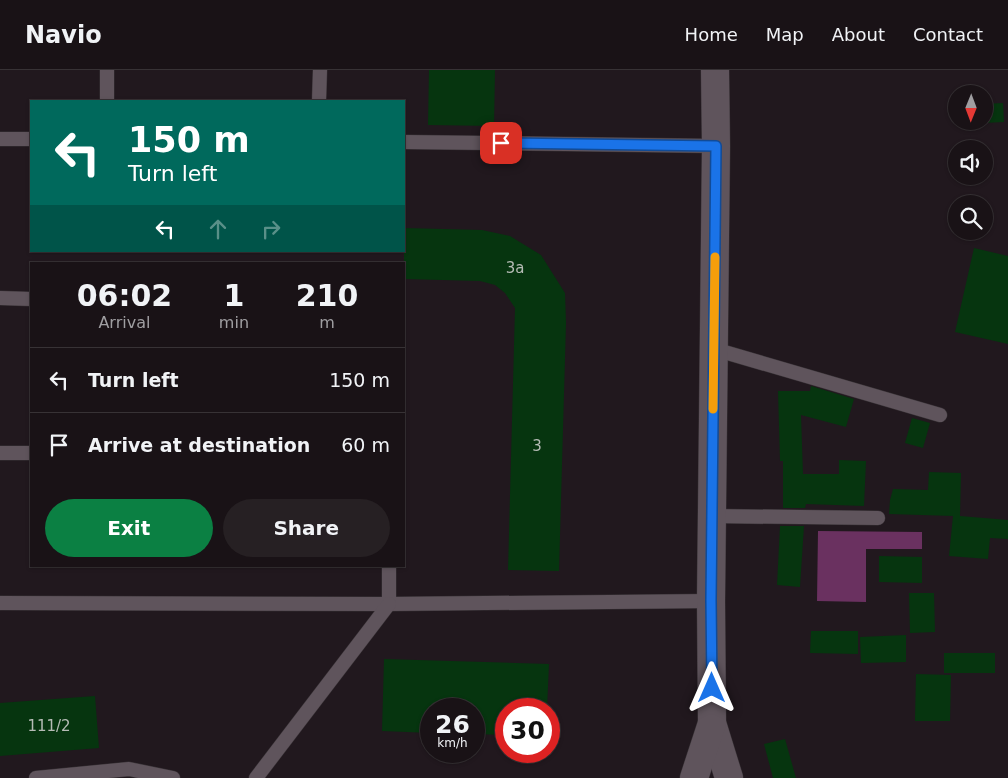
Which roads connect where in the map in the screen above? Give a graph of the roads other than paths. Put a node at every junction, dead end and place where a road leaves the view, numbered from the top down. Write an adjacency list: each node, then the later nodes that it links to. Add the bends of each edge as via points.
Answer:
1 (107, 70): 4 (lane)
2 (320, 70): 5 (lane)
3 (715, 70): 9 (street)
4 (107, 100)
5 (319, 100)
6 (0, 139): 7 (lane)
7 (30, 139)
8 (405, 142): 9 (lane)
9 (716, 146): 12 (street)
10 (0, 298): 11 (lane)
11 (30, 299)
12 (714, 349): 13 (lane); 16 (street)
13 (940, 415)
14 (0, 452): 15 (lane)
15 (30, 453)
16 (712, 516): 17 (lane); 19 (street)
17 (878, 518)
18 (389, 567): 21 (lane)
19 (711, 600): 21 (lane); 22 (street)
20 (0, 603): 21 (lane)
21 (389, 604): 25 (lane)
22 (712, 723): 26 (street); 27 (street)
23 (36, 778): 24 (lane, via 129,769)
24 (172, 778)
25 (256, 778)
26 (694, 778)
27 (729, 778)

